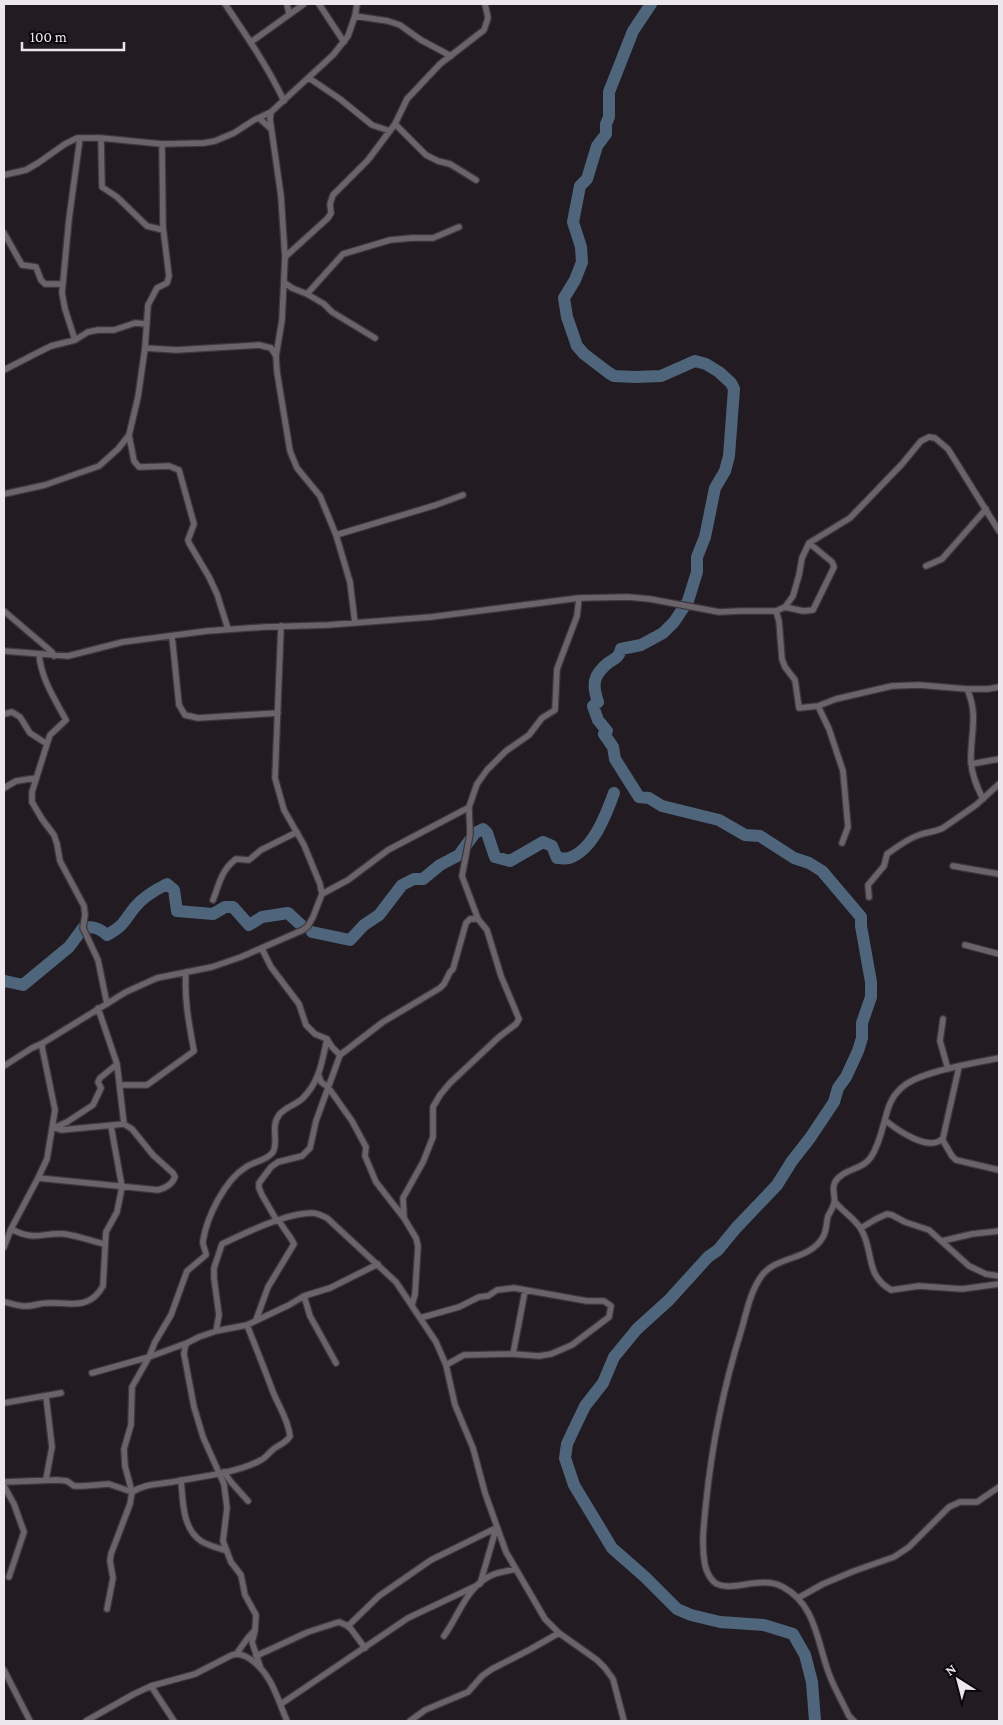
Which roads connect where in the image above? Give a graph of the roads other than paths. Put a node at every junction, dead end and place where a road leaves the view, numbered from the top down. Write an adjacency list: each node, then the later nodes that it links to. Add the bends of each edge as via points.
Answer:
1 (225, 4): 9 (street)
2 (287, 4): 7 (street)
3 (304, 4): 7 (street)
4 (319, 4): 10 (street)
5 (357, 4): 8 (street)
6 (485, 4): 11 (street, via 488,18 484,30)
7 (289, 14): 9 (street)
8 (355, 16): 10 (street); 11 (street, via 388,21)
9 (251, 42): 13 (street)
10 (344, 42): 12 (street)
11 (452, 56): 16 (street, via 430,73 407,99)
12 (309, 78): 13 (street); 18 (street, via 372,125)
13 (284, 101): 14 (street)
14 (271, 112): 15 (street); 17 (street)
15 (259, 118): 17 (street); 21 (street, via 215,141)
16 (395, 124): 18 (street); 23 (street, via 426,155 450,164)
17 (271, 129): 27 (street, via 281,196)
18 (390, 131): 27 (street, via 368,160 333,195 328,218)
19 (80, 138): 20 (street); 22 (street, via 64,144 26,170); 29 (street)
20 (101, 138): 21 (street); 25 (street, via 102,187 147,226)
21 (162, 144): 25 (street)
22 (4, 175)
23 (476, 180)
24 (459, 227): 30 (street, via 433,238 390,240 343,254)
25 (163, 230): 31 (street, via 169,276 167,283 157,288 152,296)
26 (4, 232): 29 (street, via 22,264 36,267 45,284)
27 (285, 256): 28 (street)
28 (285, 283): 30 (street); 35 (street)
29 (63, 284): 33 (street, via 65,309)
30 (307, 294): 32 (street)
31 (147, 324): 33 (street, via 135,323 114,330 88,332); 34 (street)
32 (375, 338)
33 (75, 340): 36 (street, via 51,346)
34 (145, 348): 35 (street, via 176,350 259,345 271,348); 37 (street)
35 (276, 356): 42 (street, via 290,451 297,468 320,496)
36 (4, 370)
37 (129, 435): 38 (street, via 99,466 45,485); 51 (street, via 134,461 139,467 168,466 179,470 194,524 188,540 213,586)
38 (4, 494)
39 (463, 494): 42 (street)
40 (986, 509): 41 (street); 43 (street, via 948,449 929,437 916,445 850,518); 44 (street, via 942,559)
41 (999, 531)
42 (336, 535): 49 (street, via 350,582)
43 (809, 543): 46 (street, via 793,596); 46 (street, via 834,567 813,610)
44 (926, 566)
45 (579, 598): 48 (street, via 650,599 720,612); 49 (street); 68 (street, via 577,616 557,669 555,710 542,718 529,736 506,751 488,770 477,784)
46 (785, 607): 48 (street)
47 (4, 611): 55 (street)
48 (776, 611): 58 (street, via 782,660 795,680 799,708)
49 (355, 623): 50 (street)
50 (281, 626): 51 (street); 59 (street)
51 (228, 629): 52 (street)
52 (172, 636): 55 (street, via 123,642 82,654); 59 (street, via 179,705 185,715 198,718)
53 (4, 651): 54 (street)
54 (39, 654): 55 (street); 61 (street, via 48,687 66,720 50,735)
55 (54, 656)
56 (999, 687): 57 (street)
57 (966, 689): 58 (street, via 892,686); 63 (street, via 974,711)
58 (818, 706): 70 (street, via 844,771 848,827)
59 (278, 713): 69 (street, via 275,778 284,810)
60 (4, 714): 61 (street, via 12,712 20,717 30,733)
61 (47, 744): 64 (street)
62 (999, 760): 63 (street)
63 (971, 764): 67 (street, via 976,785)
64 (36, 778): 66 (street, via 16,781); 81 (street, via 32,802 54,836 60,861 84,906 83,928 98,960)
65 (999, 784): 67 (street)
66 (4, 788)
67 (984, 799): 74 (street, via 937,832 919,834 887,854 884,866 868,885)
68 (469, 806): 73 (street, via 388,850 348,880); 76 (street, via 470,834 462,876)
69 (297, 832): 73 (street); 75 (street, via 261,850 249,860 236,859 231,863 220,877)
70 (842, 843)
71 (953, 866): 72 (street)
72 (999, 874)
73 (322, 894): 78 (street, via 308,926)
74 (869, 897)
75 (213, 900)
76 (478, 919): 86 (street, via 470,919 466,923 453,969 440,988 383,1022); 104 (street, via 487,930 519,1019 450,1083 437,1101 432,1113 433,1137 403,1198)
77 (965, 944): 79 (street)
78 (262, 949): 80 (street, via 212,967); 84 (street, via 271,967 299,1004 306,1025)
79 (999, 954)
80 (186, 972): 81 (street, via 157,978); 93 (street, via 187,1014 194,1051 147,1085)
81 (107, 1004): 82 (street)
82 (98, 1008): 85 (street); 88 (street)
83 (943, 1020): 91 (street, via 940,1041)
84 (327, 1039): 86 (street); 92 (street)
85 (43, 1043): 89 (street); 98 (street, via 55,1110)
86 (340, 1055): 94 (street)
87 (999, 1058): 90 (street)
88 (117, 1064): 93 (street); 98 (street, via 100,1078 101,1088 93,1105)
89 (4, 1066)
90 (959, 1066): 91 (street); 99 (street)
91 (948, 1069): 95 (street, via 907,1083 894,1097)
92 (319, 1076): 94 (street); 125 (street, via 302,1098 278,1116 273,1152 239,1172 224,1189 213,1209 202,1243 206,1255 186,1271 171,1315)
93 (120, 1085): 96 (street)
94 (328, 1087): 104 (street, via 366,1147 365,1156 376,1182); 105 (street, via 310,1148 302,1156 278,1162 259,1183 262,1195)
95 (885, 1120): 99 (street, via 912,1138 936,1144); 103 (street, via 870,1159 835,1182)
96 (124, 1124): 97 (street); 102 (street, via 175,1177 166,1188 158,1190)
97 (111, 1126): 98 (street); 102 (street)
98 (54, 1128): 101 (street)
99 (942, 1139): 100 (street, via 956,1160)
100 (999, 1170)
101 (38, 1178): 102 (street); 107 (street)
102 (122, 1187): 110 (street, via 117,1212 106,1232)
103 (835, 1202): 106 (street); 145 (street, via 824,1236 815,1247 770,1268 755,1288 725,1390 705,1508 705,1567 712,1580 717,1584 730,1585 770,1583 782,1586)
104 (404, 1218): 118 (street, via 418,1246)
105 (278, 1220): 112 (street, via 318,1214 327,1218); 120 (street, via 294,1244 268,1287); 122 (street, via 222,1244 214,1268 219,1314)
106 (861, 1228): 109 (street, via 887,1214 928,1230); 114 (street, via 873,1271 891,1290 919,1286 962,1289)
107 (11, 1229): 110 (street, via 35,1237 64,1234); 111 (street)
108 (999, 1231): 109 (street)
109 (942, 1241): 113 (street, via 977,1271)
110 (104, 1244): 117 (street, via 103,1286 88,1300 72,1305 46,1303 25,1306)
111 (4, 1247)
112 (378, 1264): 116 (street, via 330,1288); 118 (street)
113 (999, 1276)
114 (999, 1284)
115 (525, 1291): 119 (street, via 514,1288 497,1290 459,1308); 124 (street); 124 (street, via 604,1301 611,1304 611,1310 605,1320 559,1351 545,1356)
116 (304, 1296): 120 (street); 126 (street, via 310,1316)
117 (4, 1302)
118 (412, 1305): 119 (street)
119 (420, 1318): 127 (street)
120 (256, 1320): 121 (street)
121 (247, 1326): 122 (street); 132 (street, via 290,1436 262,1460)
122 (216, 1331): 123 (street)
123 (187, 1343): 125 (street); 132 (street, via 184,1354 194,1408 203,1437)
124 (513, 1354): 127 (street, via 464,1356)
125 (149, 1357): 128 (street); 138 (street, via 132,1387 131,1425 124,1449 124,1466)
126 (336, 1362)
127 (446, 1364): 140 (street, via 455,1405 473,1448)
128 (92, 1373)
129 (61, 1393): 130 (street)
130 (46, 1396): 131 (street); 133 (street, via 52,1447)
131 (4, 1403)
132 (221, 1472): 134 (street); 139 (street); 141 (street, via 227,1508 223,1541)
133 (46, 1480): 135 (street); 138 (street, via 67,1481 74,1486 110,1484)
134 (181, 1480): 138 (street, via 148,1484); 141 (street, via 184,1516 193,1533 204,1542)
135 (4, 1482)
136 (4, 1486): 143 (street, via 24,1532)
137 (999, 1487): 145 (street, via 977,1502 960,1502 949,1507 909,1547 894,1557 823,1584)
138 (132, 1492): 146 (street, via 111,1554 114,1578)
139 (248, 1501)
140 (496, 1528): 142 (street); 144 (street); 147 (street, via 431,1560 379,1596)
141 (227, 1551): 148 (street, via 241,1575 245,1594 253,1607)
142 (516, 1569): 144 (street, via 492,1575); 149 (street, via 546,1618)
143 (9, 1577)
144 (480, 1584): 150 (street, via 467,1597); 151 (street, via 408,1618)
145 (798, 1598): 164 (street, via 814,1625 828,1672)
146 (108, 1608)
147 (348, 1626): 151 (street); 153 (street, via 339,1622 308,1632)
148 (255, 1631): 152 (street); 153 (street, via 252,1642)
149 (559, 1632): 162 (street, via 492,1669 468,1692 425,1710); 163 (street, via 605,1668 613,1679)
150 (444, 1636)
151 (365, 1648): 157 (street)
152 (237, 1653): 154 (street); 156 (street, via 195,1674)
153 (256, 1656): 154 (street)
154 (260, 1666): 157 (street)
155 (4, 1670): 158 (street)
156 (151, 1686): 159 (street); 160 (street)
157 (281, 1704): 161 (street)
158 (30, 1721)
159 (86, 1721)
160 (174, 1721)
161 (287, 1721)
162 (410, 1721)
163 (624, 1721)
164 (854, 1721)

